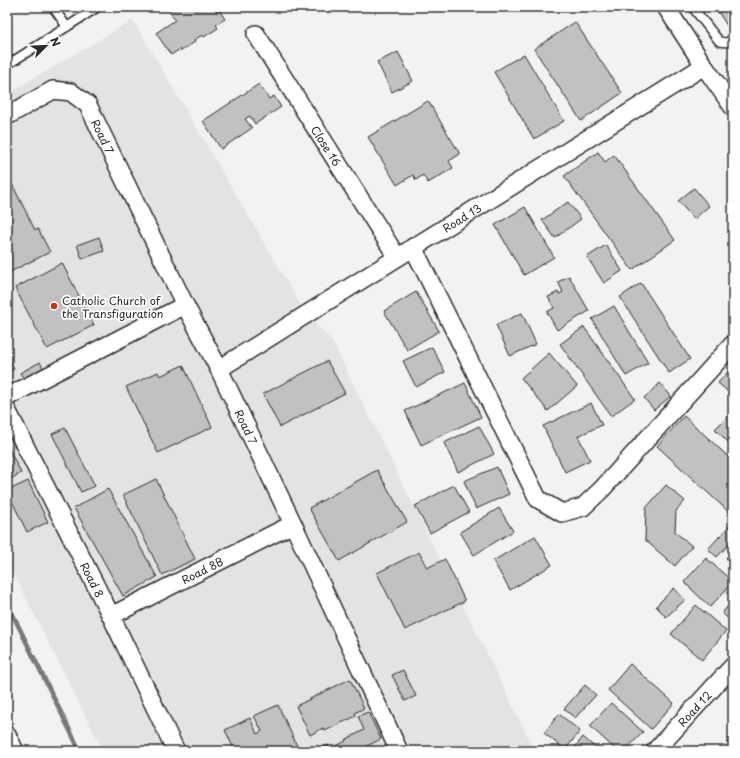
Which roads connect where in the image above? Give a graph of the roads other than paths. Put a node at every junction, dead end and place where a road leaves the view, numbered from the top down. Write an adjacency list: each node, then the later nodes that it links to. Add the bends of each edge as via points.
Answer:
1 (53, 7): 5 (lane)
2 (98, 7): 5 (lane)
3 (666, 7): 9 (street)
4 (694, 9): 7 (lane, via 719,41 727,43)
5 (67, 27): 8 (lane)
6 (256, 34): 13 (street, Close 16)
7 (733, 40)
8 (7, 65)
9 (704, 66): 10 (street); 12 (street, Road 13)
10 (733, 107)
11 (7, 116): 14 (street, Road 7, via 53,90 70,92 88,105)
12 (413, 247): 13 (street, Road 13); 15 (street, via 538,499 562,513 583,507 602,489)
13 (397, 257): 16 (street, Road 13)
14 (185, 305): 16 (street, Road 7); 17 (street)
15 (733, 344)
16 (219, 369): 19 (street, Road 7)
17 (7, 397)
18 (7, 410): 20 (street, Road 8)
19 (293, 524): 20 (street, Road 8B); 25 (street, Road 7)
20 (111, 616): 24 (street, Road 8)
21 (733, 666): 26 (street, Road 12)
22 (7, 735): 23 (street)
23 (15, 751)
24 (176, 751)
25 (399, 751)
26 (656, 751)

